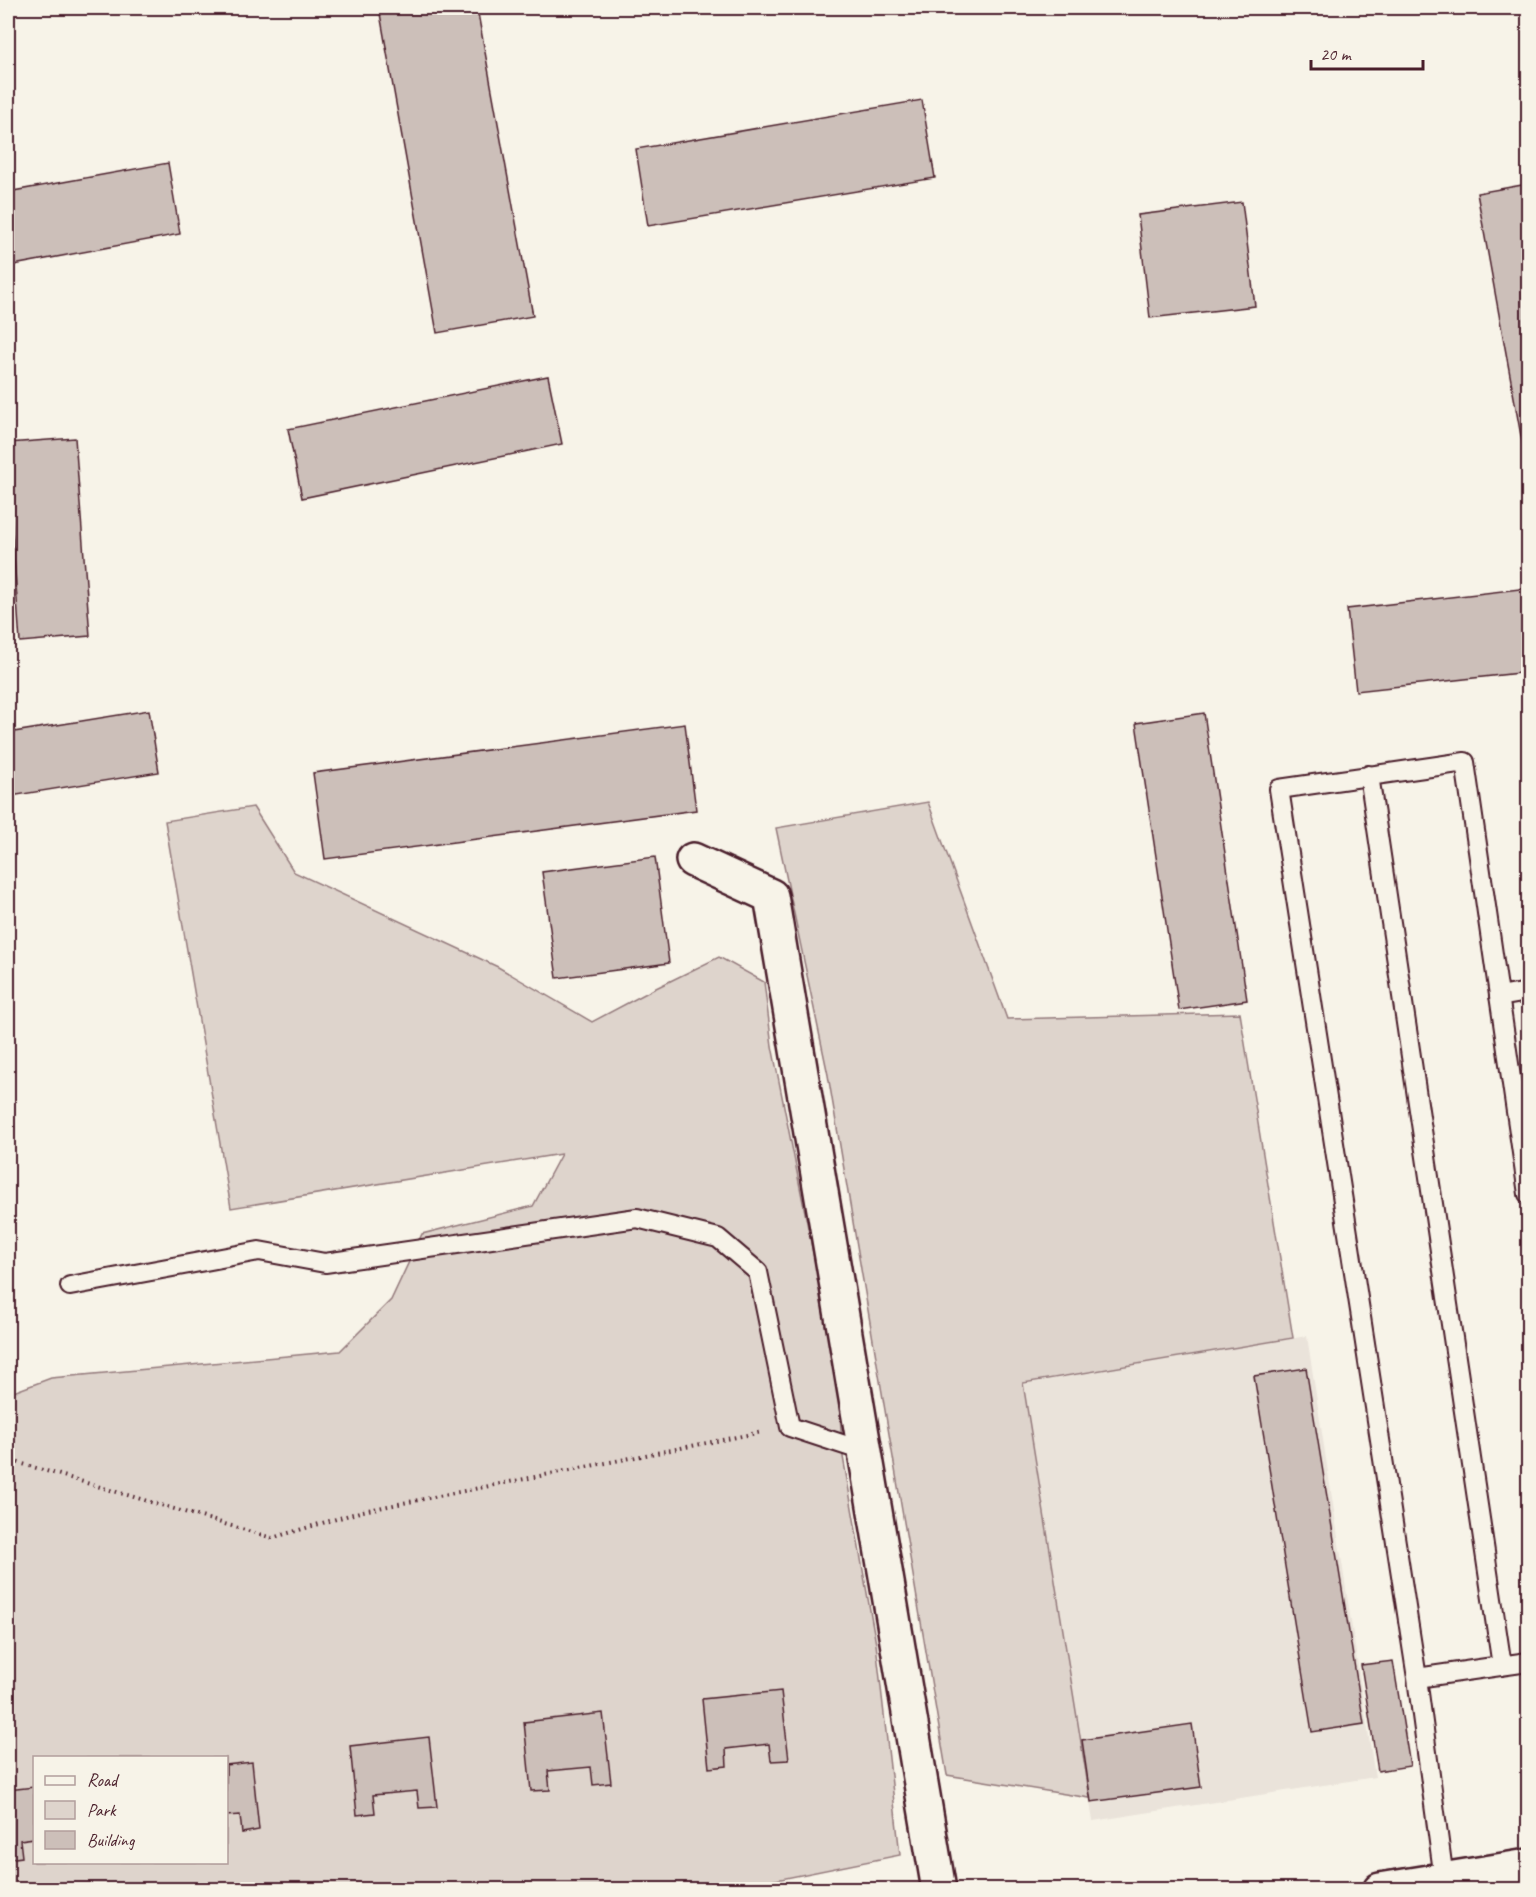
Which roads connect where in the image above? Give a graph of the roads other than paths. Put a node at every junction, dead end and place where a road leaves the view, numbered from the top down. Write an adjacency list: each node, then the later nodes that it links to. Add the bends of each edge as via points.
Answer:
1 (1369, 776): 4 (lane, via 1464,762); 9 (lane); 10 (lane, via 1279,789)
2 (693, 860): 7 (street, via 771,896)
3 (1528, 992): 4 (lane)
4 (1499, 997): 5 (lane)
5 (1528, 1194)
6 (70, 1286): 7 (lane, via 259,1251 325,1263 637,1218 718,1238 758,1272 789,1427)
7 (866, 1452): 13 (street)
8 (1528, 1662): 9 (lane)
9 (1502, 1666): 10 (lane)
10 (1418, 1678): 12 (lane)
11 (1528, 1866): 12 (street)
12 (1444, 1880): 14 (street)
13 (939, 1890)
14 (1380, 1890)

